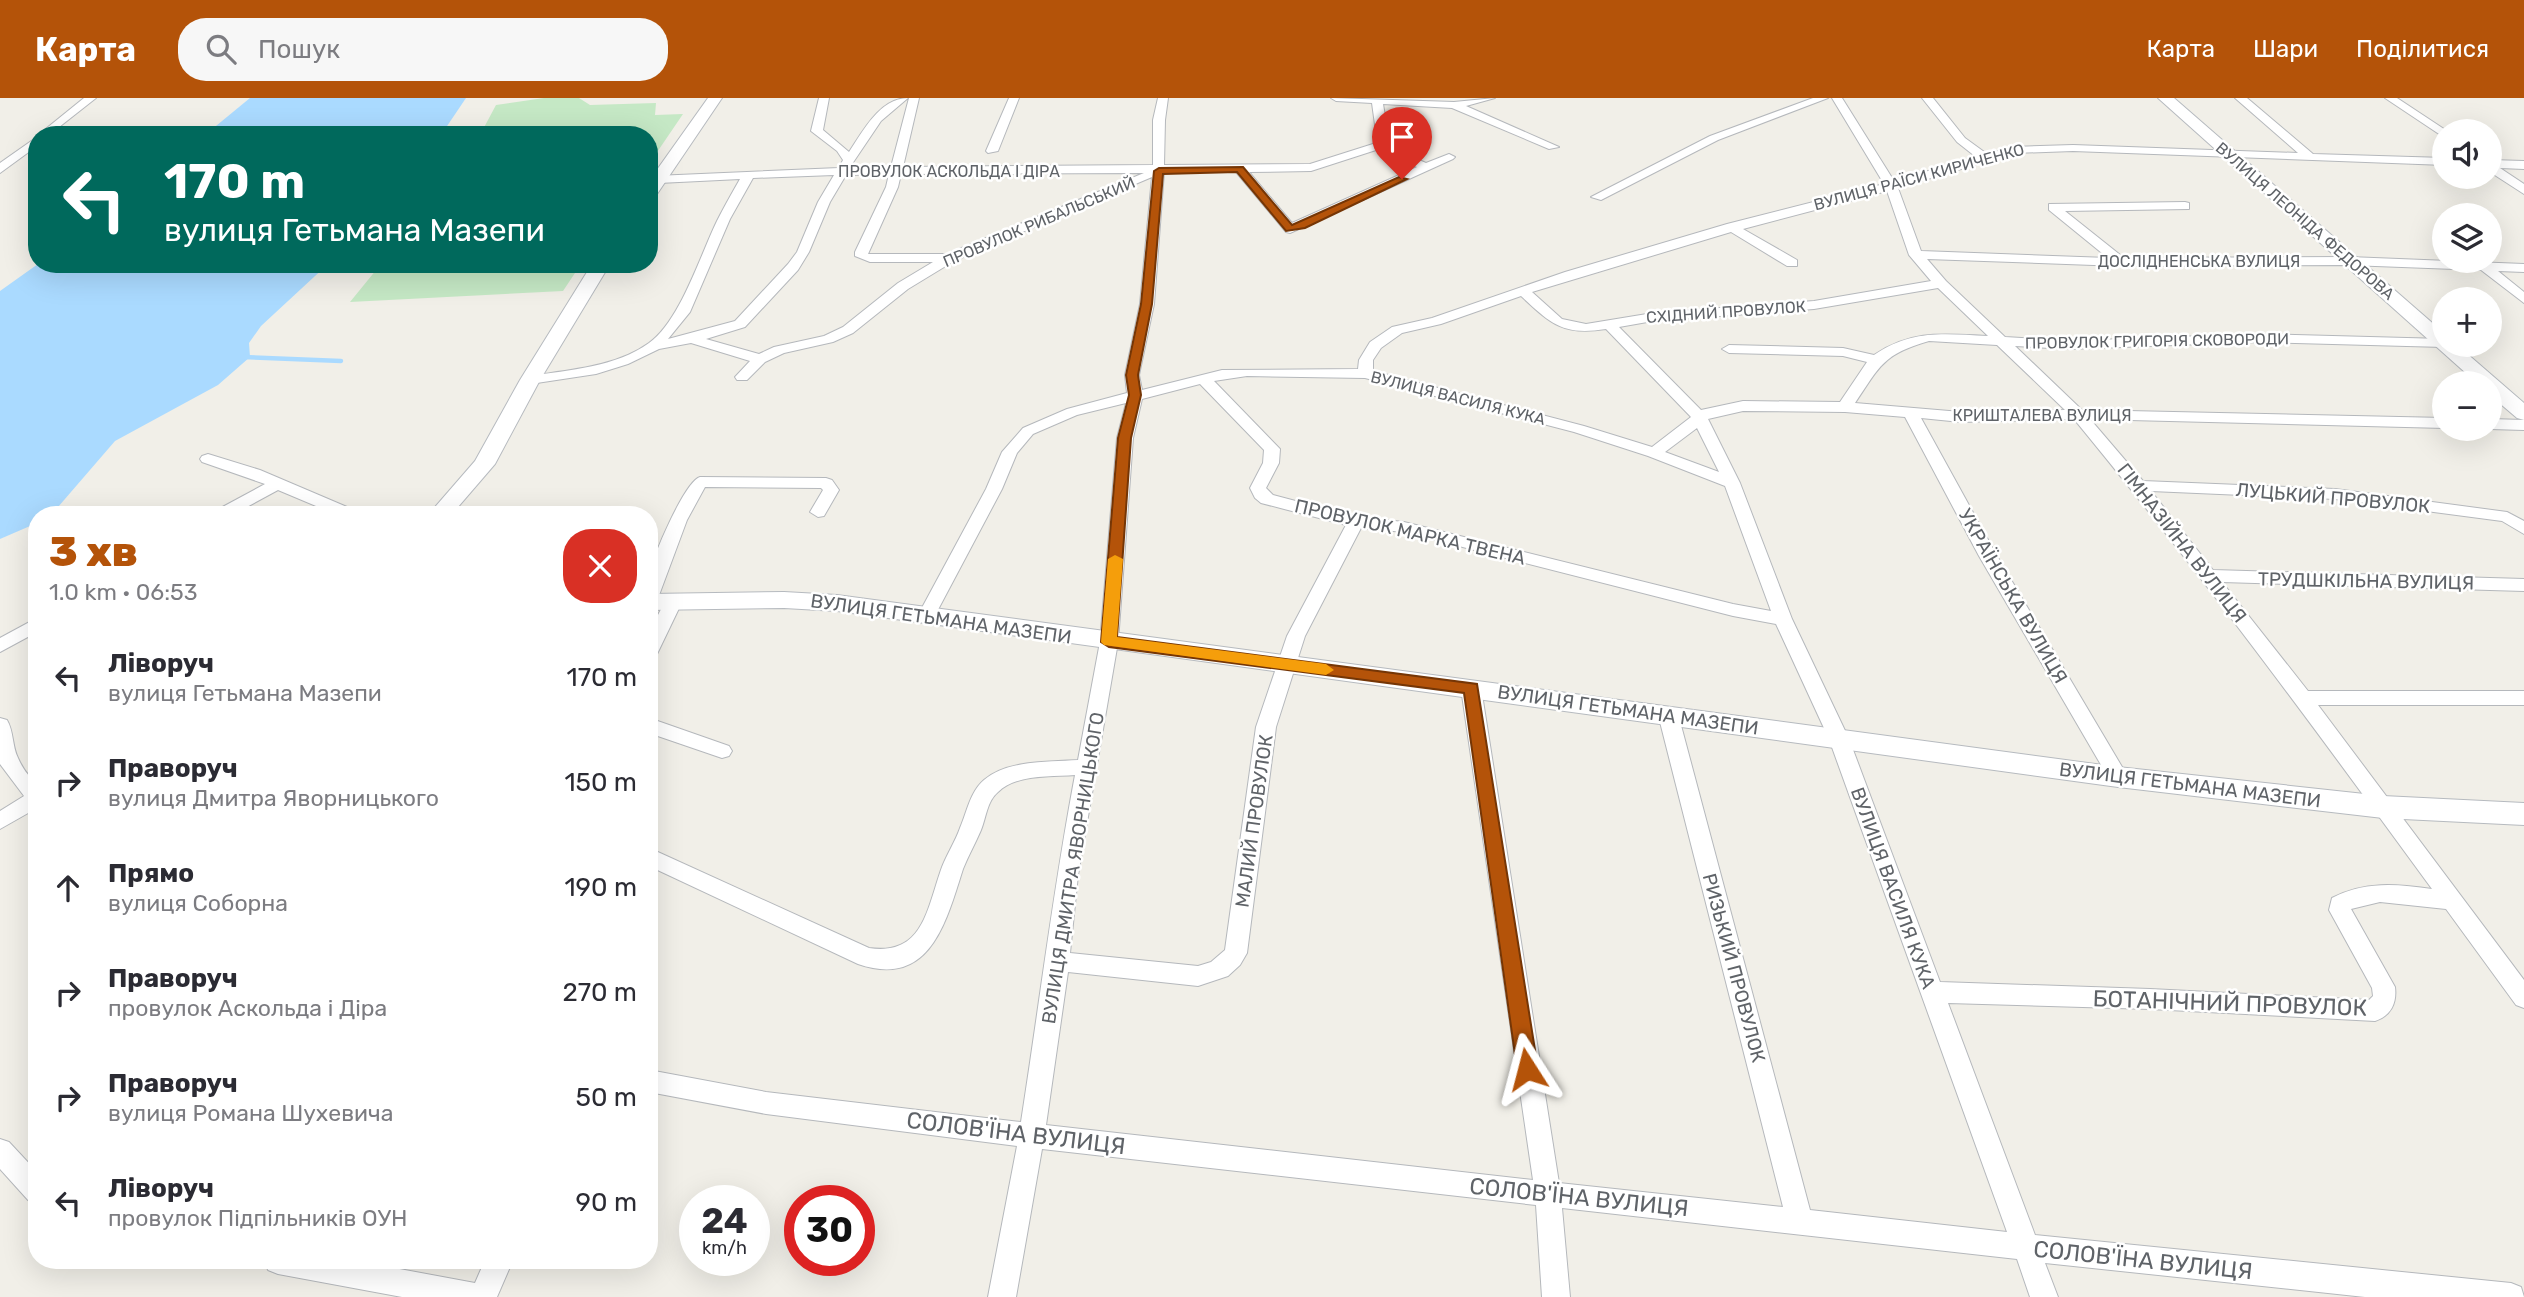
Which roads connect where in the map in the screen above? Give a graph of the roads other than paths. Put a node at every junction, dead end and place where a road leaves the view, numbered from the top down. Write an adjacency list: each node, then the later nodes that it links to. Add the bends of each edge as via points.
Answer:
1 (91, 98): 18 (street)
2 (715, 98): 39 (street)
3 (824, 98): 31 (street, via 817,131 841,149)
4 (903, 98): 31 (street, via 877,119)
5 (914, 98): 36 (street)
6 (1014, 98): 23 (street)
7 (1163, 98): 35 (street, ВУЛИЦЯ ДМИТРА ЯВОРНИЦЬКОГО)
8 (1336, 98): 16 (street)
9 (1490, 98): 17 (street)
10 (1823, 98): 42 (street, via 1714,138)
11 (1838, 98): 40 (street, ГІМНАЗІЙНА ВУЛИЦЯ)
12 (1927, 98): 27 (street, via 1961,140)
13 (2165, 98): 24 (street, ВУЛИЦЯ ЛЕОНІДА ФЕДОРОВА)
14 (2240, 98): 26 (street)
15 (2390, 98): 19 (street)
16 (1377, 99): 17 (street); 21 (street, via 1383,140)
17 (1454, 105): 22 (street)
18 (54, 126)
19 (2432, 126)
20 (28, 146): 33 (street)
21 (1377, 146): 32 (street); 34 (street, ПРОВУЛОК АСКОЛЬДА І ДІРА, via 1311,167)
22 (1553, 147)
23 (992, 151)
24 (2229, 154): 26 (street, ВУЛИЦЯ РАЇСИ КИРИЧЕНКО); 27 (street, ВУЛИЦЯ РАЇСИ КИРИЧЕНКО, via 2039,147); 47 (street, ВУЛИЦЯ ЛЕОНІДА ФЕДОРОВА)
25 (1449, 157): 32 (street)
26 (2310, 157): 28 (street, ВУЛИЦЯ РАЇСИ КИРИЧЕНКО)
27 (1985, 158): 40 (street, ВУЛИЦЯ РАЇСИ КИРИЧЕНКО)
28 (2432, 162)
29 (2502, 165): 30 (street)
30 (2524, 165)
31 (845, 166): 36 (street, ПРОВУЛОК АСКОЛЬДА І ДІРА); 38 (street, ПРОВУЛОК АСКОЛЬДА І ДІРА); 60 (street, via 793,267 740,324)
32 (1426, 167): 34 (street, via 1290,229)
33 (0, 169)
34 (1240, 169): 35 (street, ПРОВУЛОК АСКОЛЬДА І ДІРА)
35 (1159, 171): 36 (street, ПРОВУЛОК АСКОЛЬДА І ДІРА); 46 (street, ПРОВУЛОК РИБАЛЬСЬКИЙ); 73 (street, ВУЛИЦЯ ДМИТРА ЯВОРНИЦЬКОГО, via 1147,304 1132,375)
36 (896, 173): 46 (street, via 861,249 862,256)
37 (2502, 174): 41 (street)
38 (748, 176): 39 (street, ПРОВУЛОК АСКОЛЬДА І ДІРА); 63 (street, via 683,312)
39 (659, 179)
40 (1891, 186): 44 (street, ВУЛИЦЯ РАЇСИ КИРИЧЕНКО); 45 (street, ГІМНАЗІЙНА ВУЛИЦЯ)
41 (2524, 190)
42 (1597, 197)
43 (2185, 206): 48 (street, via 2053,207)
44 (1731, 227): 49 (street); 56 (street, ВУЛИЦЯ РАЇСИ КИРИЧЕНКО)
45 (1916, 255): 48 (street, ДОСЛІДНЕНСЬКА ВУЛИЦЯ); 55 (street, ГІМНАЗІЙНА ВУЛИЦЯ)
46 (949, 258): 66 (street, ПРОВУЛОК РИБАЛЬСЬКИЙ, via 903,286 848,330)
47 (2349, 261): 48 (street, ДОСЛІДНЕНСЬКА ВУЛИЦЯ); 50 (street, ДОСЛІДНЕНСЬКА ВУЛИЦЯ); 59 (street, ВУЛИЦЯ ЛЕОНІДА ФЕДОРОВА)
48 (2121, 262)
49 (1792, 263)
50 (2432, 264)
51 (2502, 267): 52 (street, ДОСЛІДНЕНСЬКА ВУЛИЦЯ)
52 (2524, 268)
53 (595, 273): 72 (street)
54 (2492, 273): 57 (street)
55 (1941, 285): 58 (street, СХІДНИЙ ПРОВУЛОК, via 1814,305); 61 (street, ГІМНАЗІЙНА ВУЛИЦЯ)
56 (1524, 292): 58 (street, СХІДНИЙ ПРОВУЛОК, via 1546,315 1565,326); 69 (street, ВУЛИЦЯ РАЇСИ КИРИЧЕНКО, via 1397,330 1375,345 1366,360)
57 (2524, 299)
58 (1609, 324): 79 (street, ВУЛИЦЯ ВАСИЛЯ КУКА)
59 (2432, 333)
60 (691, 339): 63 (street); 66 (street)
61 (2005, 343): 62 (street, ПРОВУЛОК ГРИГОРІЯ СКОВОРОДИ, via 2313,338); 67 (street, ПРОВУЛОК ГРИГОРІЯ СКОВОРОДИ, via 1928,337 1896,346); 77 (street, ГІМНАЗІЙНА ВУЛИЦЯ)
62 (2432, 343)
63 (655, 346): 72 (street, via 591,371)
64 (1729, 349): 67 (street, via 1843,352)
65 (2460, 357): 68 (street, ВУЛИЦЯ ЛЕОНІДА ФЕДОРОВА)
66 (760, 359): 70 (street, ПРОВУЛОК РИБАЛЬСЬКИЙ)
67 (1876, 360): 75 (street, ПРОВУЛОК ГРИГОРІЯ СКОВОРОДИ)
68 (2475, 371)
69 (1366, 374): 71 (street, ВУЛИЦЯ ВАСИЛЯ КУКА, via 1247,372); 83 (street, ВУЛИЦЯ ВАСИЛЯ КУКА)
70 (742, 377)
71 (1204, 379): 73 (street, ВУЛИЦЯ ВАСИЛЯ КУКА); 92 (street, ПРОВУЛОК МАРКА ТВЕНА, via 1272,449 1271,463 1258,488 1261,495)
72 (530, 380): 90 (street, via 484,464)
73 (1135, 395): 98 (street, via 1072,412 1028,431 1010,452); 101 (street, ВУЛИЦЯ ДМИТРА ЯВОРНИЦЬКОГО, via 1125,438)
74 (2502, 395): 78 (street, ВУЛИЦЯ ЛЕОНІДА ФЕДОРОВА)
75 (1845, 407): 76 (street, КРИШТАЛЕВА ВУЛИЦЯ); 79 (street, КРИШТАЛЕВА ВУЛИЦЯ, via 1743,406 1711,410)
76 (1912, 413): 77 (street, КРИШТАЛЕВА ВУЛИЦЯ, via 1961,417); 113 (street, УКРАЇНСЬКА ВУЛИЦЯ, via 1988,556)
77 (2078, 414): 80 (street, КРИШТАЛЕВА ВУЛИЦЯ); 87 (street, ГІМНАЗІЙНА ВУЛИЦЯ)
78 (2524, 414)
79 (1699, 417): 83 (street, КРИШТАЛЕВА ВУЛИЦЯ); 85 (street, ВУЛИЦЯ ВАСИЛЯ КУКА)
80 (2432, 423)
81 (2502, 424): 82 (street)
82 (2524, 425)
83 (1654, 453): 85 (street, ВУЛИЦЯ ВАСИЛЯ КУКА)
84 (208, 459): 86 (street)
85 (1732, 483): 99 (street, ВУЛИЦЯ ВАСИЛЯ КУКА)
86 (276, 484): 88 (street); 89 (street)
87 (2138, 486): 93 (street, ЛУЦЬКИЙ ПРОВУЛОК, via 2335,495 2507,517); 94 (street, ГІМНАЗІЙНА ВУЛИЦЯ)
88 (237, 506)
89 (329, 506)
90 (447, 506)
91 (818, 512): 96 (street, via 831,490 826,483 700,482 679,520)
92 (1356, 522): 99 (street, ПРОВУЛОК МАРКА ТВЕНА, via 1404,527); 103 (street, МАЛИЙ ПРОВУЛОК, via 1296,636)
93 (2524, 529)
94 (2207, 575): 95 (street, ТРУДШКІЛЬНА ВУЛИЦЯ); 105 (street, ГІМНАЗІЙНА ВУЛИЦЯ)
95 (2524, 585)
96 (658, 596)
97 (658, 600): 98 (street, ВУЛИЦЯ ГЕТЬМАНА МАЗЕПИ, via 824,602)
98 (926, 617): 101 (street, ВУЛИЦЯ ГЕТЬМАНА МАЗЕПИ)
99 (1783, 619): 110 (street, ВУЛИЦЯ ВАСИЛЯ КУКА)
100 (28, 629): 102 (street)
101 (1109, 642): 103 (street, ВУЛИЦЯ ГЕТЬМАНА МАЗЕПИ); 112 (street, ВУЛИЦЯ ДМИТРА ЯВОРНИЦЬКОГО)
102 (0, 646)
103 (1287, 663): 104 (street, ВУЛИЦЯ ГЕТЬМАНА МАЗЕПИ); 121 (street, МАЛИЙ ПРОВУЛОК, via 1266,727 1236,953 1230,962 1198,976)
104 (1471, 688): 107 (street, ВУЛИЦЯ ГЕТЬМАНА МАЗЕПИ); 128 (street)
105 (2303, 698): 106 (street); 116 (street, ГІМНАЗІЙНА ВУЛИЦЯ)
106 (2524, 698)
107 (1668, 714): 110 (street, ВУЛИЦЯ ГЕТЬМАНА МАЗЕПИ); 129 (street, РИЗЬКИЙ ПРОВУЛОК)
108 (0, 725): 114 (street, via 8,760)
109 (658, 728): 111 (street)
110 (1839, 739): 113 (street, ВУЛИЦЯ ГЕТЬМАНА МАЗЕПИ); 122 (street, ВУЛИЦЯ ВАСИЛЯ КУКА)
111 (722, 751)
112 (1086, 767): 119 (street, via 1009,777 987,791 954,866 941,909 918,948 902,960 866,957); 121 (street, ВУЛИЦЯ ДМИТРА ЯВОРНИЦЬКОГО)
113 (2118, 777): 116 (street, ВУЛИЦЯ ГЕТЬМАНА МАЗЕПИ)
114 (28, 786)
115 (28, 804): 118 (street)
116 (2383, 807): 117 (street, ВУЛИЦЯ ГЕТЬМАНА МАЗЕПИ); 120 (street, ГІМНАЗІЙНА ВУЛИЦЯ)
117 (2524, 814)
118 (0, 821)
119 (658, 860)
120 (2453, 901): 122 (street, БОТАНІЧНИЙ ПРОВУЛОК, via 2370,894 2340,904 2383,987 2385,999 2375,1011); 123 (street, ГІМНАЗІЙНА ВУЛИЦЯ)
121 (1058, 961): 125 (street, ВУЛИЦЯ ДМИТРА ЯВОРНИЦЬКОГО)
122 (1931, 992): 130 (street, ВУЛИЦЯ ВАСИЛЯ КУКА)
123 (2524, 998)
124 (658, 1083): 125 (street, СОЛОВ'ЇНА ВУЛИЦЯ, via 766,1102)
125 (1032, 1135): 128 (street, СОЛОВ'ЇНА ВУЛИЦЯ); 135 (street, ВУЛИЦЯ ДМИТРА ЯВОРНИЦЬКОГО)
126 (0, 1151): 127 (street)
127 (28, 1181)
128 (1548, 1193): 129 (street, СОЛОВ'ЇНА ВУЛИЦЯ); 136 (street)
129 (1800, 1221): 130 (street, СОЛОВ'ЇНА ВУЛИЦЯ)
130 (2026, 1247): 137 (street, ВУЛИЦЯ ВАСИЛЯ КУКА); 138 (street, СОЛОВ'ЇНА ВУЛИЦЯ)
131 (326, 1269): 133 (street)
132 (495, 1269): 134 (street)
133 (476, 1297)
134 (483, 1297)
135 (1002, 1297)
136 (1556, 1297)
137 (2044, 1297)
138 (2511, 1297)

